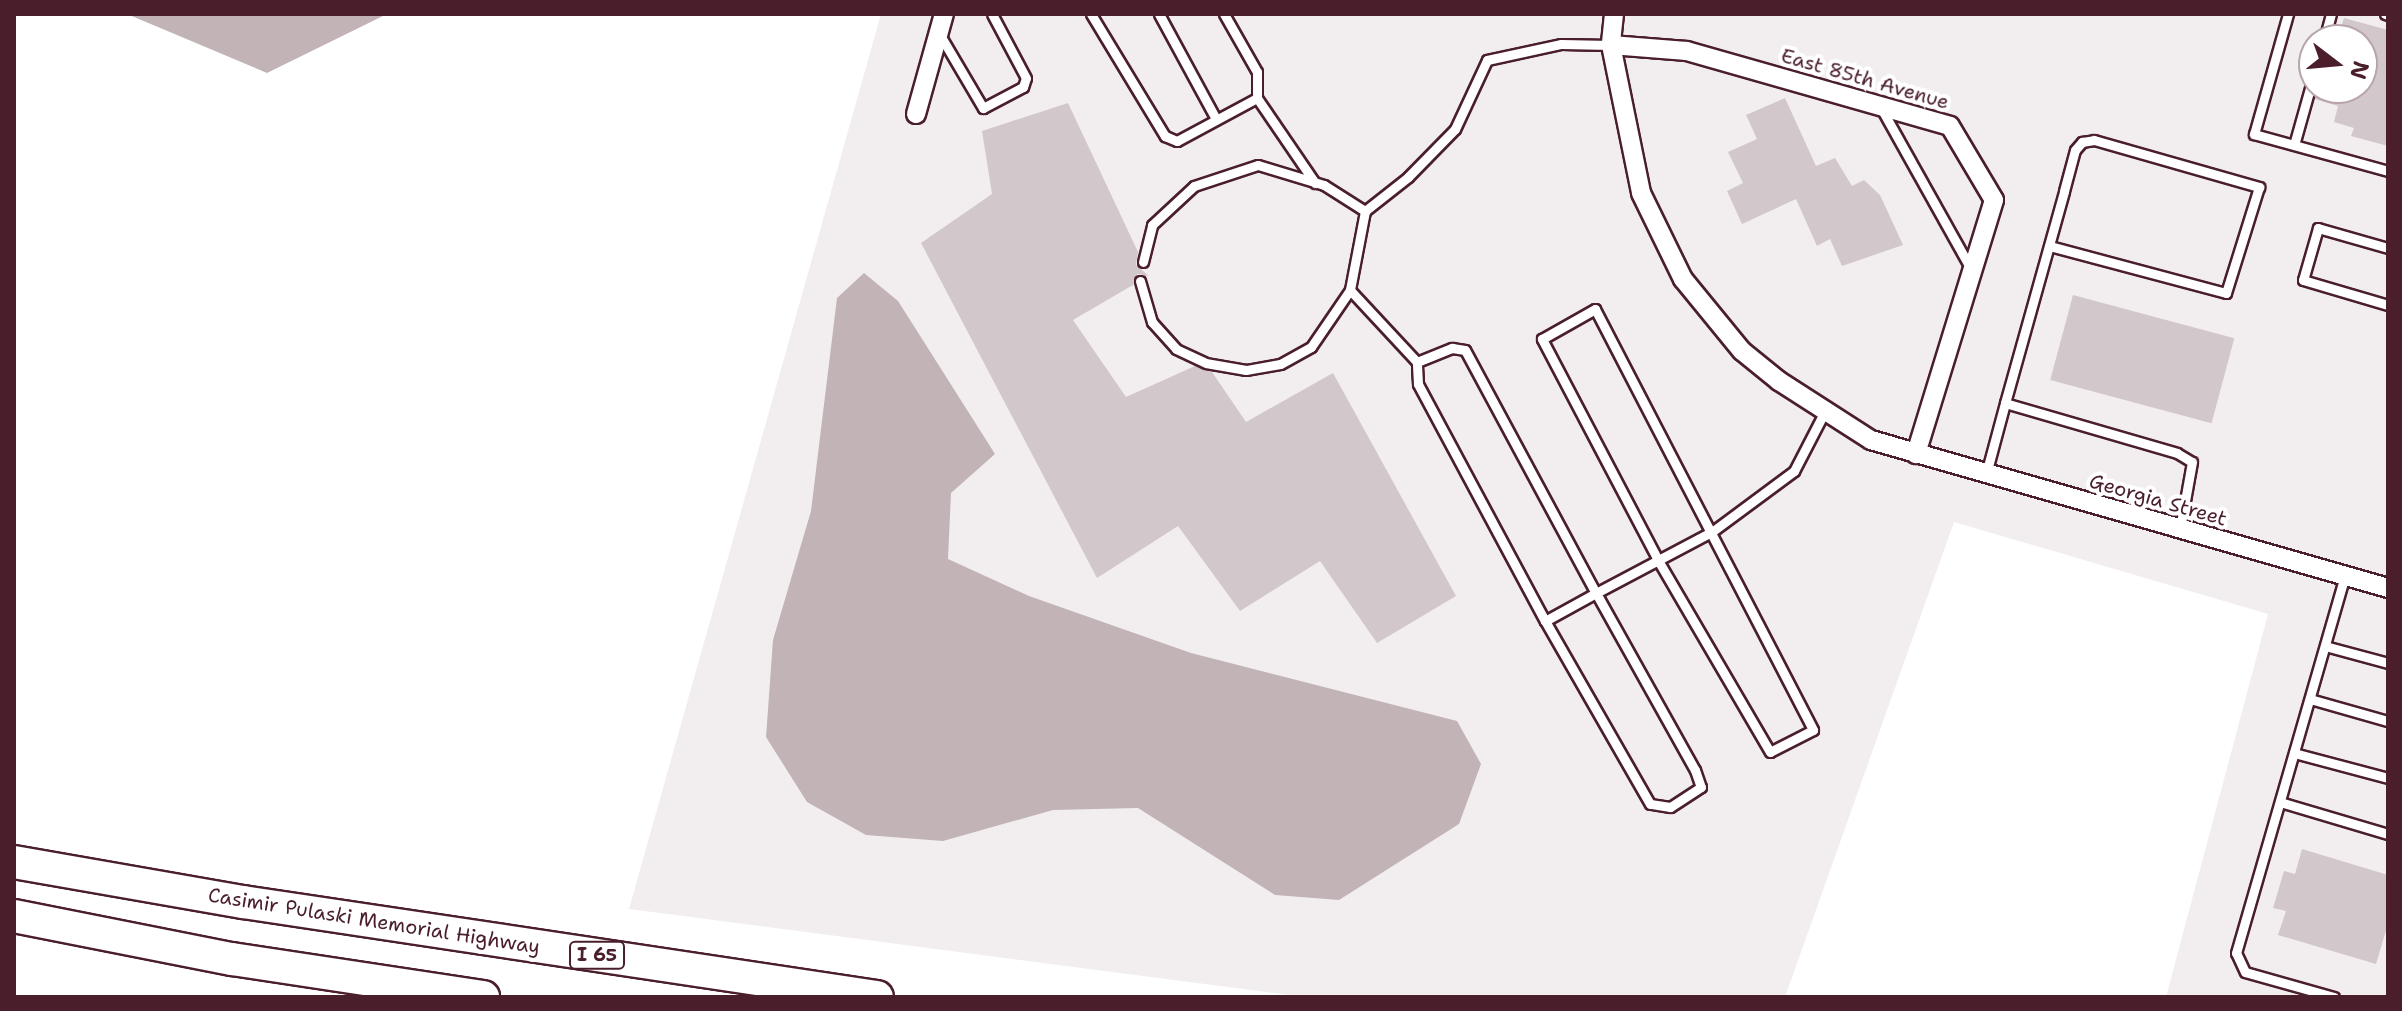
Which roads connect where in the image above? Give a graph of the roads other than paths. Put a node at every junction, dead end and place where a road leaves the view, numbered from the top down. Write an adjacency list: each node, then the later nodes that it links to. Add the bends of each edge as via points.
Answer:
1 (992, 14): 7 (lane, via 1026,78 1023,87 983,108)
2 (1091, 14): 13 (lane, via 1165,136 1177,141)
3 (1159, 14): 13 (lane)
4 (1224, 14): 9 (lane, via 1257,72)
5 (1614, 14): 8 (street, Georgia Street)
6 (2288, 14): 14 (lane, via 2254,134)
7 (941, 23): 12 (street)
8 (1611, 45): 11 (street, East 85th Avenue, via 1687,51); 17 (lane, via 1561,44 1487,60 1455,129); 27 (street, Georgia Street, via 1641,193 1683,279 1742,351)
9 (1257, 98): 13 (lane); 16 (lane)
10 (2306, 104): 14 (lane)
11 (1879, 105): 21 (lane); 21 (street, East 85th Avenue, via 1950,126 1994,200)
12 (916, 114)
13 (1216, 119)
14 (2294, 145): 15 (lane)
15 (2388, 171)
16 (1315, 183): 17 (lane); 20 (lane, via 1258,165 1194,186 1152,225)
17 (1365, 211): 23 (lane)
18 (2049, 246): 18 (lane, via 2075,150 2082,142 2094,140 2259,187 2226,293); 26 (lane)
19 (2388, 248): 24 (lane, via 2318,228 2303,280)
20 (1143, 262)
21 (1972, 271): 28 (street, East 85th Avenue)
22 (1140, 281): 23 (lane, via 1152,322 1176,349 1205,363 1246,370 1280,364 1311,347)
23 (1350, 290): 25 (lane)
24 (2388, 305)
25 (1417, 362): 35 (lane, via 1452,348 1465,350); 36 (lane, via 1418,384)
26 (2005, 403): 29 (lane); 30 (lane, via 2177,453 2192,462)
27 (1825, 411): 28 (street, Georgia Street, via 1871,440); 31 (lane, via 1794,471)
28 (1916, 454): 29 (street, Georgia Street)
29 (1986, 474): 30 (street, Georgia Street)
30 (2180, 529): 33 (street, Georgia Street)
31 (1713, 531): 32 (lane); 32 (lane, via 1813,730 1770,752); 32 (lane, via 1595,309 1542,339)
32 (1658, 560): 35 (lane)
33 (2345, 576): 34 (street, Georgia Street); 37 (lane)
34 (2388, 588)
35 (1596, 593): 36 (lane); 36 (lane, via 1701,787 1670,807 1650,804)
36 (1545, 621)
37 (2325, 646): 38 (lane); 39 (lane)
38 (2388, 663)
39 (2310, 699): 40 (lane); 41 (lane)
40 (2388, 721)
41 (2294, 753): 42 (lane); 43 (lane)
42 (2388, 778)
43 (2280, 802): 44 (lane); 49 (lane, via 2236,953 2245,972)
44 (2388, 834)
45 (14, 862): 48 (highway, Casimir Pulaski Memorial Highway / I 65)
46 (14, 916): 47 (highway, via 232,959)
47 (483, 997)
48 (877, 997)
49 (2334, 997)

